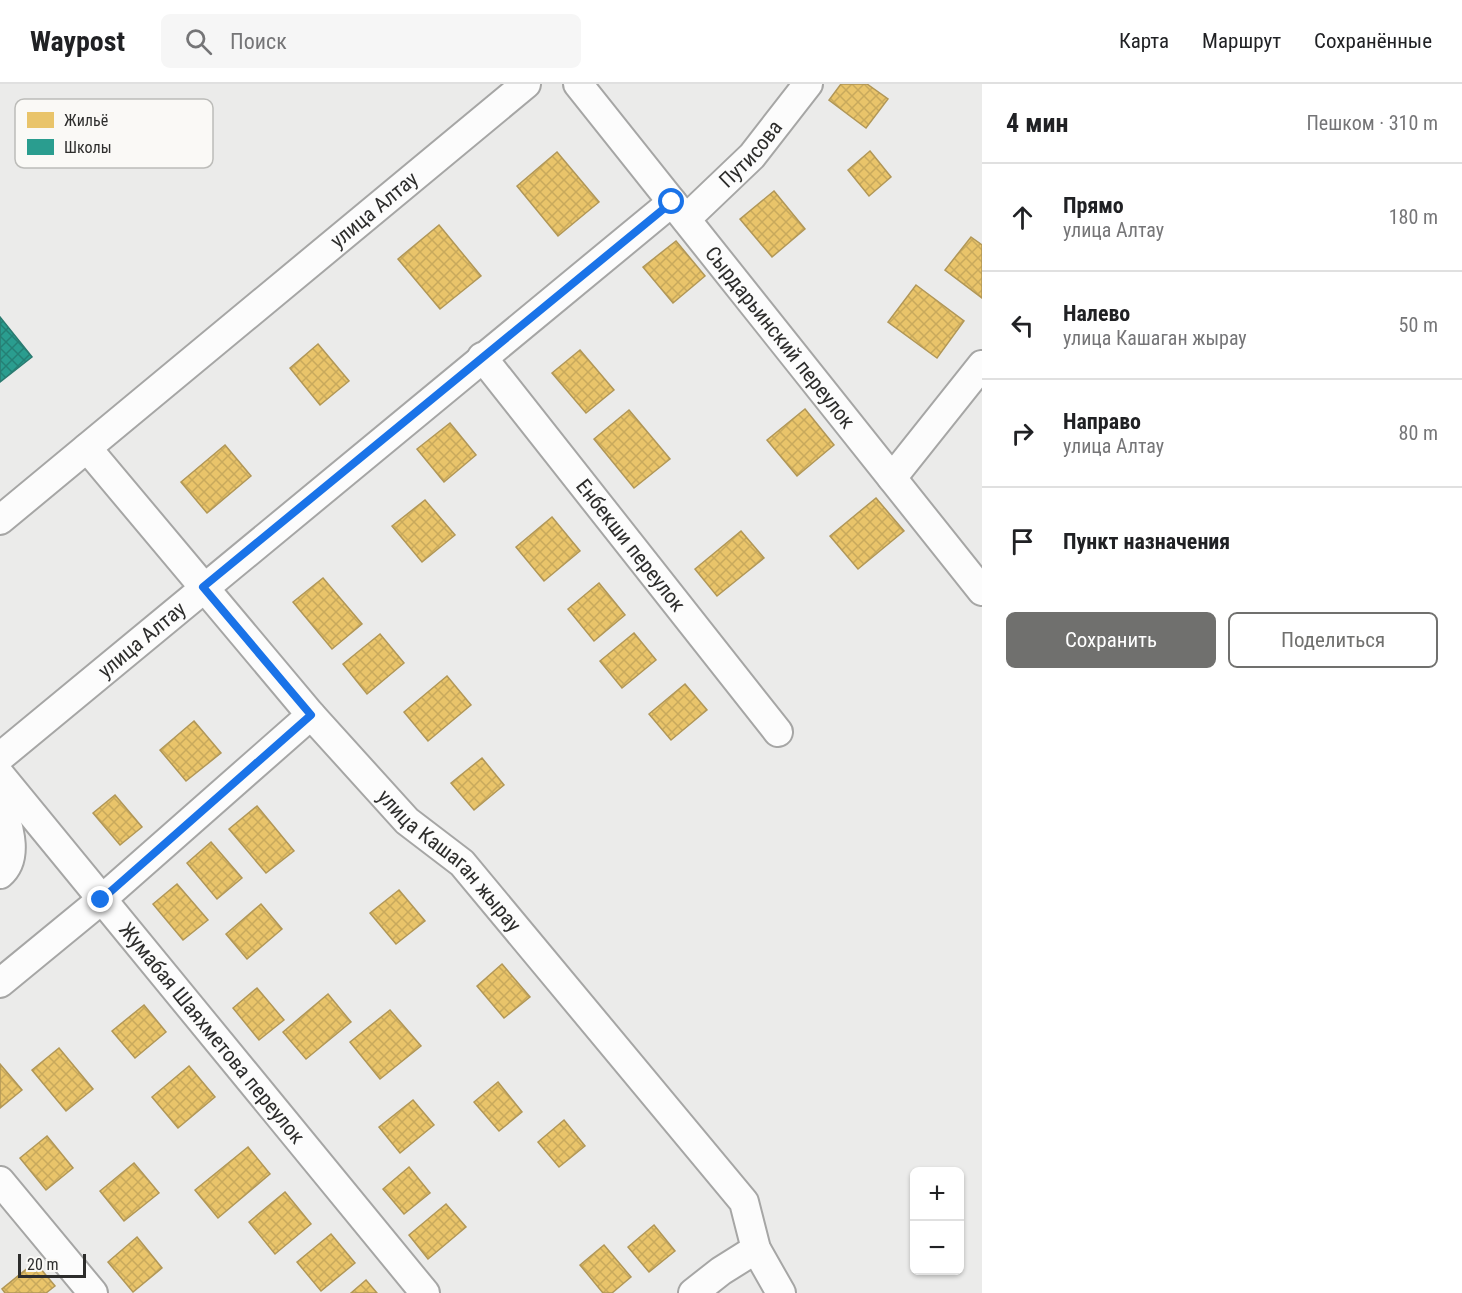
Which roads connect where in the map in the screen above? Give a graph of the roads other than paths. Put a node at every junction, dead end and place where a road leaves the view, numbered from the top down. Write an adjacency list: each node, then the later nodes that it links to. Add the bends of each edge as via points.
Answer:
1 (526, 84): 7 (street, улица Алтау)
2 (578, 84): 4 (street, Сырдарьинский переулок)
3 (808, 84): 4 (street, Путисова, via 752,156)
4 (679, 210): 5 (street, улица Алтау); 8 (street, Сырдарьинский переулок)
5 (482, 357): 10 (street, улица Алтау); 13 (street, Енбекши переулок)
6 (982, 365): 8 (street)
7 (87, 448): 9 (street, улица Алтау); 10 (street, улица Кашаган жырау)
8 (892, 478): 11 (street, Сырдарьинский переулок)
9 (0, 520)
10 (203, 587): 12 (street, улица Кашаган жырау); 14 (street, улица Алтау)
11 (982, 591)
12 (311, 715): 18 (street); 21 (street, улица Кашаган жырау, via 407,821 462,863 744,1202)
13 (778, 732)
14 (0, 757)
15 (0, 775): 18 (street, Жумабая Шаяхметова переулок)
16 (0, 798): 17 (street, via 11,857)
17 (0, 874)
18 (101, 900): 19 (street); 23 (street, Жумабая Шаяхметова переулок)
19 (0, 983)
20 (0, 1181): 22 (street)
21 (756, 1249): 24 (street); 25 (street, улица Кашаган жырау)
22 (93, 1293)
23 (425, 1293)
24 (693, 1293)
25 (781, 1293)

